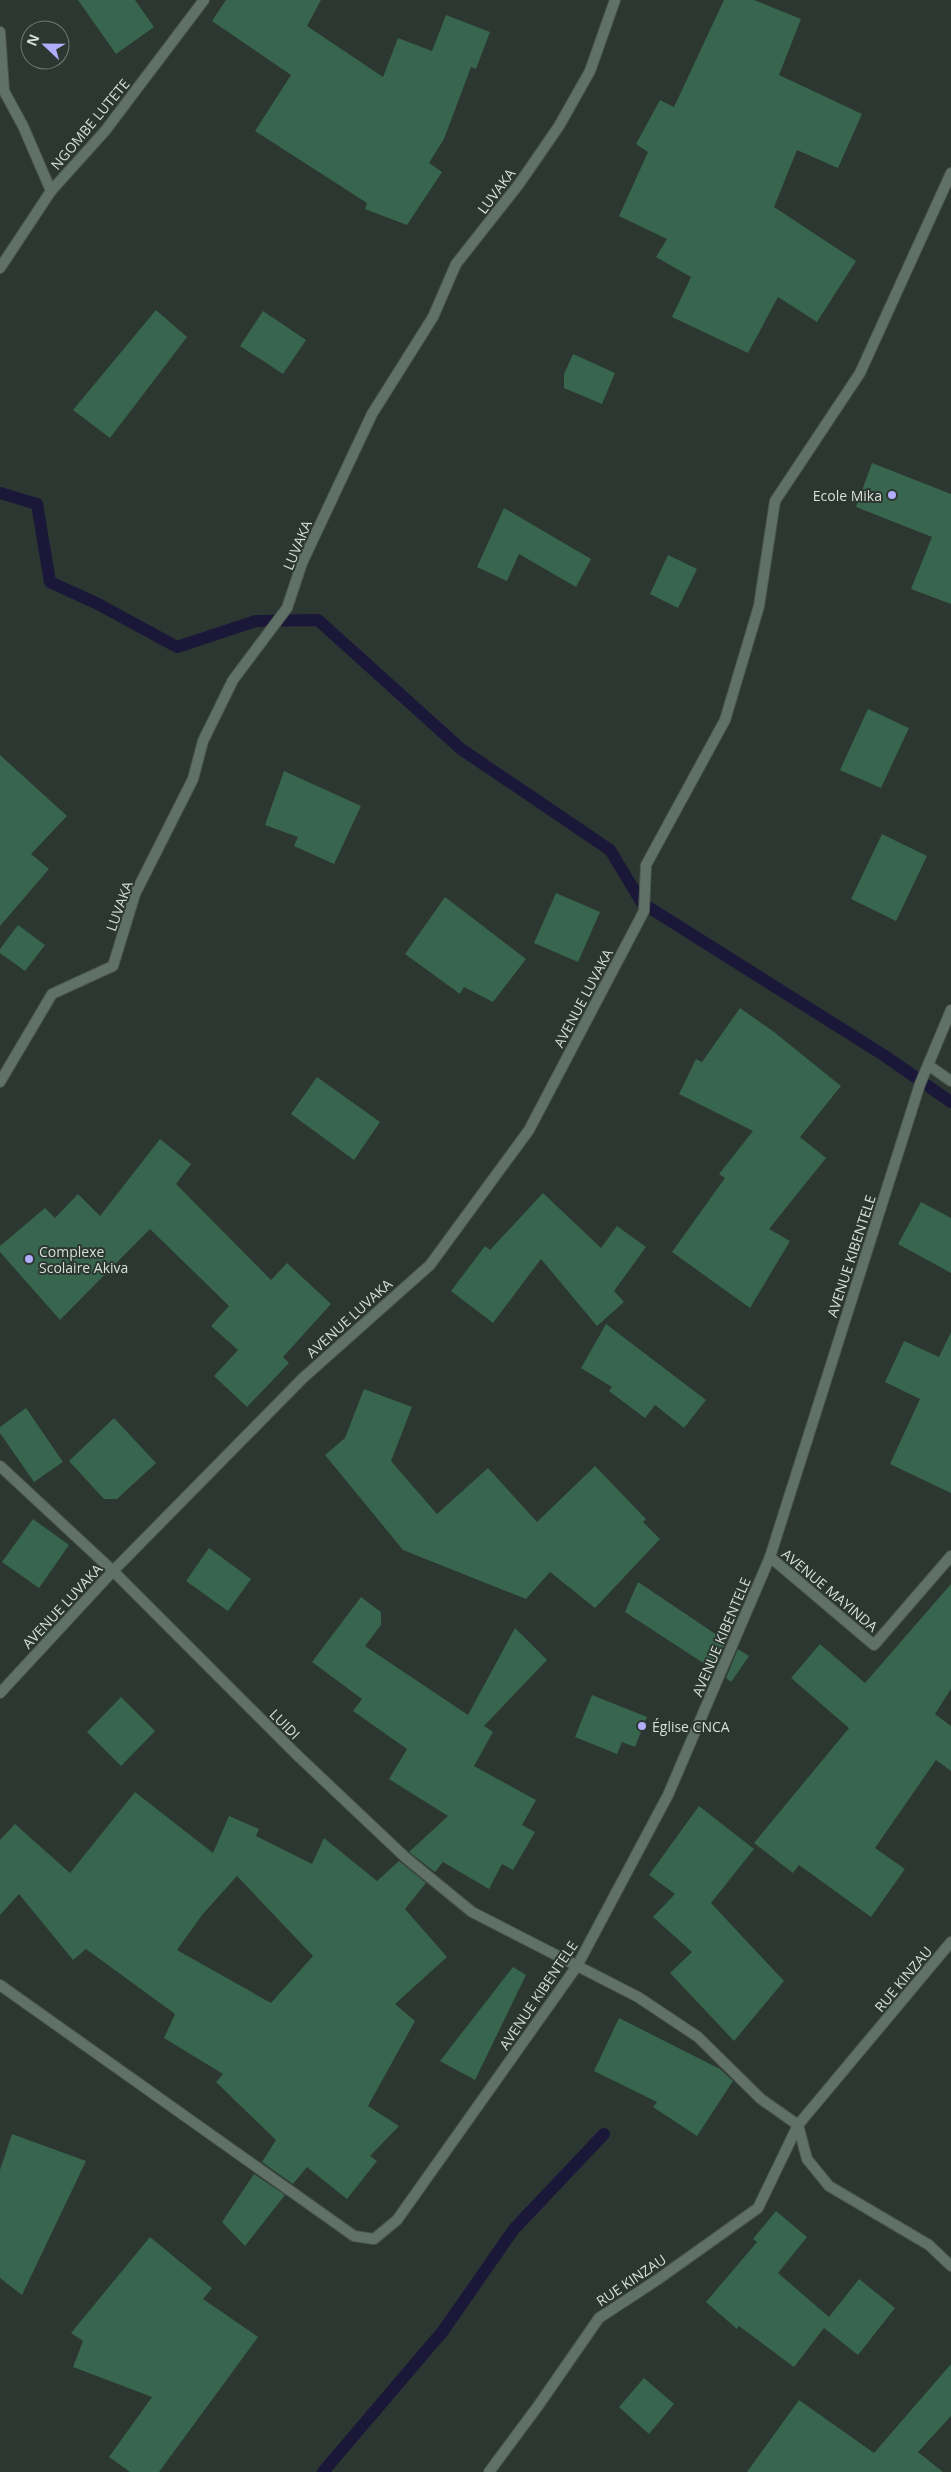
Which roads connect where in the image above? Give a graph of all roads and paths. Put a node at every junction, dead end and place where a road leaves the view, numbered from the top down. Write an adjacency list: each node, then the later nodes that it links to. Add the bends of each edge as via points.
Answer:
1 (204, 0): 5 (street, NGOMBE LUTETE, via 105,131)
2 (615, 0): 10 (street, LUVAKA, via 590,71 559,126 519,184 456,264 433,317 372,414 302,563 287,608 233,680 203,741 193,778 135,894 113,966 52,994)
3 (0, 32): 5 (street, via 4,90)
4 (951, 173): 14 (street, AVENUE LUVAKA, via 860,373 775,501 759,606 725,720 646,865 644,911 529,1130 430,1266 303,1378)
5 (51, 191): 6 (street, NGOMBE LUTETE)
6 (0, 268)
7 (951, 1010): 8 (street, AVENUE KIBENTELE)
8 (931, 1059): 9 (street); 13 (street, AVENUE KIBENTELE, via 920,1084)
9 (951, 1081)
10 (0, 1082)
11 (0, 1466): 14 (street, LUIDI)
12 (951, 1556): 13 (street, AVENUE MAYINDA, via 874,1645)
13 (770, 1557): 17 (street, AVENUE KIBENTELE, via 668,1795)
14 (114, 1571): 15 (street, AVENUE LUVAKA); 17 (street, LUIDI, via 296,1754 406,1858 472,1912)
15 (0, 1693)
16 (951, 1942): 19 (street, RUE KINZAU)
17 (577, 1966): 18 (street, AVENUE KIBENTELE, via 397,2220 374,2239 354,2236); 19 (street, LUIDI, via 638,1997 698,2038 761,2099)
18 (0, 1985)
19 (798, 2125): 20 (street, via 807,2159 829,2186 929,2245); 21 (street, RUE KINZAU, via 758,2208 599,2318)
20 (951, 2266)
21 (488, 2472)

